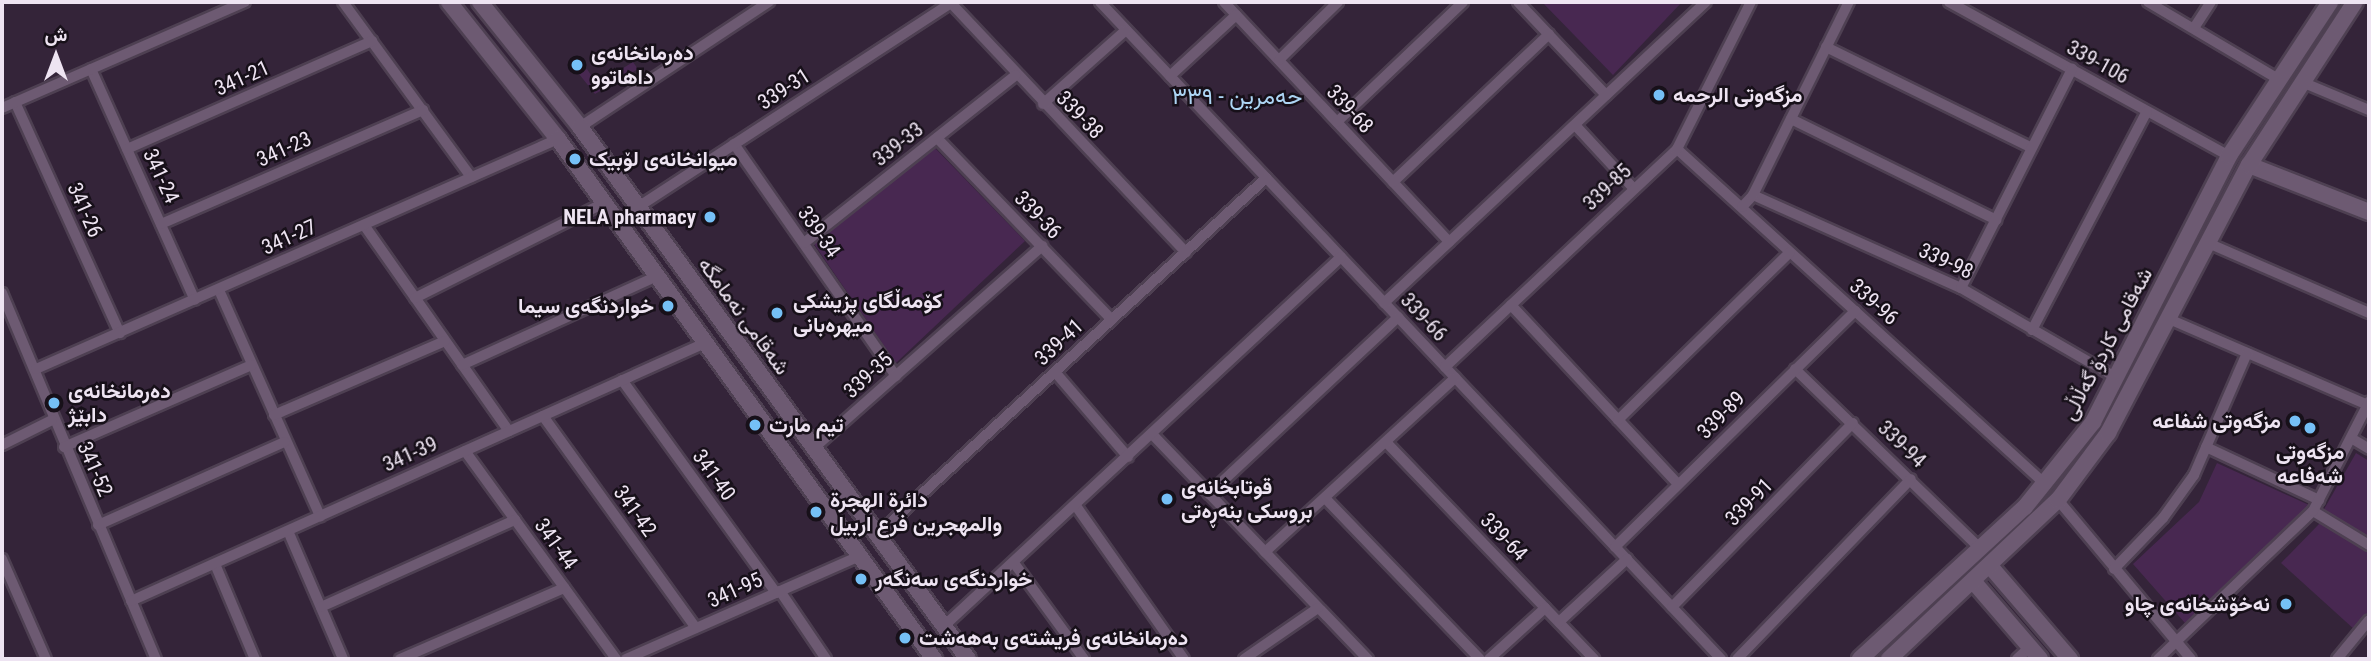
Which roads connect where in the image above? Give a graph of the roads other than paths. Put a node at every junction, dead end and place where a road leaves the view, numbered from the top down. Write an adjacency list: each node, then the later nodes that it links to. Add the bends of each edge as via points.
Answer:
1 (245, 2): 31 (street)
2 (343, 2): 26 (street)
3 (449, 2): 49 (street)
4 (480, 2): 47 (street, شەقامی نەمامگە)
5 (769, 2): 21 (street)
6 (950, 2): 33 (street, 339-38); 50 (street, 339-31)
7 (1100, 2): 24 (street, 339-66)
8 (1224, 2): 22 (street, 339-68)
9 (1463, 2): 45 (street)
10 (1518, 2): 25 (street)
11 (1706, 2): 37 (street)
12 (1751, 2): 53 (street, 339-85)
13 (1849, 2): 27 (street)
14 (1949, 2): 20 (street, 339-106)
15 (2148, 2): 23 (street)
16 (2211, 2): 23 (street)
17 (2330, 2): 28 (street, شەقامی کاردۆ گەڵاڵی)
18 (2355, 2): 30 (street, شەقامی کاردۆ گەڵاڵی)
19 (1334, 3): 29 (street)
20 (1964, 5): 32 (street, 339-106)
21 (754, 7): 47 (street)
22 (1236, 15): 29 (street, 339-68); 34 (street)
23 (2194, 28): 35 (street)
24 (1126, 30): 34 (street, 339-66); 39 (street)
25 (1549, 34): 37 (street); 58 (street)
26 (372, 41): 41 (street); 52 (street, 341-21)
27 (1826, 47): 44 (street); 51 (street)
28 (2296, 54): 30 (street); 35 (street, شەقامی کاردۆ گەڵاڵی)
29 (1279, 60): 45 (street, 339-68)
30 (2313, 65): 36 (street, شەقامی کاردۆ گەڵاڵی)
31 (92, 69): 38 (street); 52 (street, 341-24)
32 (2072, 69): 43 (street, 339-106); 51 (street)
33 (1016, 75): 39 (street, 339-38); 48 (street, 339-33)
34 (1170, 76): 57 (street, 339-66)
35 (2278, 79): 54 (street, شەقامی کاردۆ گەڵاڵی)
36 (2302, 82): 42 (street); 55 (street, شەقامی کاردۆ گەڵاڵی)
37 (1606, 95): 46 (street)
38 (15, 102): 40 (street); 89 (street, 341-26)
39 (1043, 104): 72 (street, 339-38)
40 (2, 108)
41 (423, 110): 56 (street); 66 (street, 341-23)
42 (2369, 110)
43 (2147, 111): 54 (street, 339-106); 88 (street)
44 (1791, 118): 60 (street); 65 (street)
45 (1337, 122): 58 (street, 339-68)
46 (1575, 125): 59 (street); 68 (street)
47 (580, 127): 62 (street, شەقامی نەمامگە)
48 (937, 138): 69 (street, 339-33); 71 (street, 339-36)
49 (558, 139): 56 (street, 341-27); 61 (street)
50 (734, 144): 62 (street, 339-31); 69 (street, 339-34)
51 (2032, 148): 65 (street)
52 (127, 149): 66 (street, 341-24)
53 (1677, 149): 59 (street, 339-85); 63 (street, 339-96)
54 (2229, 156): 101 (street, شەقامی کاردۆ گەڵاڵی)
55 (2249, 165): 64 (street); 70 (street, شەقامی کاردۆ گەڵاڵی)
56 (471, 177): 67 (street, 341-27)
57 (1266, 178): 72 (street, 339-41); 74 (street, 339-66)
58 (1393, 182): 68 (street, 339-68)
59 (1634, 189): 82 (street, 339-85)
60 (1753, 195): 63 (street); 76 (street, 339-98)
61 (604, 203): 75 (street); 79 (street)
62 (638, 207): 117 (street, شەقامی نەمامگە)
63 (1742, 207): 73 (street, 339-96)
64 (2369, 212)
65 (1996, 220): 76 (street)
66 (161, 224): 80 (street, 341-24)
67 (365, 225): 77 (street, 341-27); 79 (street)
68 (1449, 242): 81 (street)
69 (804, 243): 99 (street, 339-34)
70 (2208, 243): 84 (street); 86 (street, شەقامی کاردۆ گەڵاڵی)
71 (1042, 246): 87 (street, 339-36); 99 (street, 339-35)
72 (1186, 252): 87 (street, 339-41)
73 (1790, 252): 83 (street, 339-96); 107 (street)
74 (1341, 257): 81 (street, 339-66); 110 (street)
75 (657, 276): 91 (street); 94 (street)
76 (1961, 288): 88 (street, 339-98)
77 (219, 290): 80 (street, 341-27); 93 (street)
78 (2, 293): 96 (street, 341-52)
79 (415, 298): 90 (street)
80 (195, 300): 89 (street, 341-27)
81 (1384, 303): 85 (street, 339-66)
82 (1511, 305): 95 (street, 339-85); 107 (street)
83 (1855, 311): 97 (street, 339-89); 124 (street, 339-96)
84 (2369, 313)
85 (1398, 317): 95 (street, 339-66); 125 (street)
86 (2169, 319): 92 (street); 128 (street, شەقامی کاردۆ گەڵاڵی, via 2108,433)
87 (1112, 320): 98 (street, 339-41)
88 (2032, 330): 101 (street, 339-98)
89 (120, 333): 96 (street, 341-27)
90 (445, 341): 94 (street); 104 (street)
91 (705, 343): 102 (street, 341-39); 126 (street)
92 (2247, 353): 103 (street); 116 (street)
93 (252, 365): 104 (street); 115 (street)
94 (462, 365): 109 (street)
95 (1445, 368): 100 (street, 339-66)
96 (36, 369): 106 (street, 341-52)
97 (1795, 369): 108 (street, 339-94); 123 (street, 339-89)
98 (1055, 372): 120 (street); 136 (street, 339-41)
99 (896, 376): 117 (street, 339-35)
100 (1455, 377): 113 (street); 138 (street, 339-66)
101 (2115, 377): 124 (street, شەقامی کاردۆ گەڵاڵی, via 2093,422)
102 (622, 380): 105 (street, 341-39); 150 (street, 341-40)
103 (2369, 404): 111 (street)
104 (274, 415): 112 (street)
105 (542, 416): 109 (street, 341-39); 159 (street, 341-42)
106 (52, 420): 114 (street); 115 (street, 341-52)
107 (1618, 420): 123 (street)
108 (1853, 424): 121 (street, 339-94); 153 (street, 339-91)
109 (509, 431): 119 (street, 341-39)
110 (1152, 435): 120 (street); 125 (street)
111 (2351, 438): 118 (street); 129 (street)
112 (284, 442): 132 (street); 134 (street)
113 (1386, 442): 127 (street); 155 (street, 339-64)
114 (2, 446)
115 (64, 447): 134 (street, 341-52)
116 (2206, 447): 129 (street); 147 (street, via 2178,499)
117 (814, 448): 122 (street, شەقامی نەمامگە)
118 (2369, 449)
119 (465, 451): 132 (street, 341-39); 133 (street, 341-44)
120 (1128, 457): 130 (street)
121 (1911, 479): 139 (street, 339-94); 181 (street)
122 (838, 482): 126 (street); 136 (street, شەقامی نەمامگە)
123 (1678, 484): 138 (street, 339-89)
124 (2046, 485): 139 (street, شەقامی کاردۆ گەڵاڵی)
125 (1209, 494): 140 (street)
126 (816, 497): 141 (street)
127 (1325, 498): 140 (street); 177 (street)
128 (2058, 500): 146 (street, شەقامی کاردۆ گەڵاڵی); 147 (street)
129 (2319, 500): 131 (street)
130 (1076, 506): 144 (street); 175 (street)
131 (2313, 511): 137 (street); 160 (street)
132 (320, 516): 135 (street, 341-39)
133 (515, 520): 149 (street, 341-44); 152 (street)
134 (98, 525): 151 (street, 341-52)
135 (288, 531): 145 (street, 341-39); 152 (street)
136 (877, 535): 158 (street, شەقامی نەمامگە)
137 (2369, 544)
138 (1615, 547): 143 (street, 339-66)
139 (1980, 548): 161 (street, شەقامی کاردۆ گەڵاڵی)
140 (1265, 552): 154 (street)
141 (859, 556): 150 (street, 341-95); 172 (street)
142 (2, 559): 164 (street)
143 (1626, 559): 153 (street, 339-66); 157 (street)
144 (1014, 563): 158 (street); 174 (street)
145 (215, 564): 151 (street, 341-39); 166 (street)
146 (1990, 566): 148 (street, شەقامی کاردۆ گەڵاڵی); 185 (street)
147 (2114, 569): 160 (street)
148 (1973, 581): 162 (street); 183 (street, شەقامی کاردۆ گەڵاڵی)
149 (564, 588): 168 (street); 169 (street, 341-44)
150 (778, 592): 159 (street, 341-95); 171 (street, 341-40)
151 (131, 601): 165 (street, 341-52)
152 (321, 607): 167 (street)
153 (1672, 607): 180 (street, 339-66)
154 (1318, 608): 163 (street); 176 (street)
155 (1545, 608): 157 (street, 339-64); 178 (street)
156 (2369, 620): 188 (street)
157 (1559, 622): 179 (street, 339-64)
158 (944, 626): 173 (street, شەقامی نەمامگە)
159 (696, 628): 170 (street, 341-95)
160 (2177, 642): 186 (street); 187 (street)
161 (1876, 645): 182 (street, شەقامی کاردۆ گەڵاڵی); 183 (street)
162 (2035, 653): 184 (street)
163 (1246, 658)
164 (46, 659)
165 (156, 659)
166 (255, 659)
167 (343, 659)
168 (400, 659)
169 (617, 659)
170 (626, 659)
171 (826, 659)
172 (934, 659)
173 (968, 659)
174 (1084, 659)
175 (1184, 659)
176 (1368, 659)
177 (1480, 659)
178 (1489, 659)
179 (1594, 659)
180 (1721, 659)
181 (1737, 659)
182 (1860, 659)
183 (1889, 659)
184 (2017, 659)
185 (2070, 659)
186 (2158, 659)
187 (2191, 659)
188 (2337, 659)

